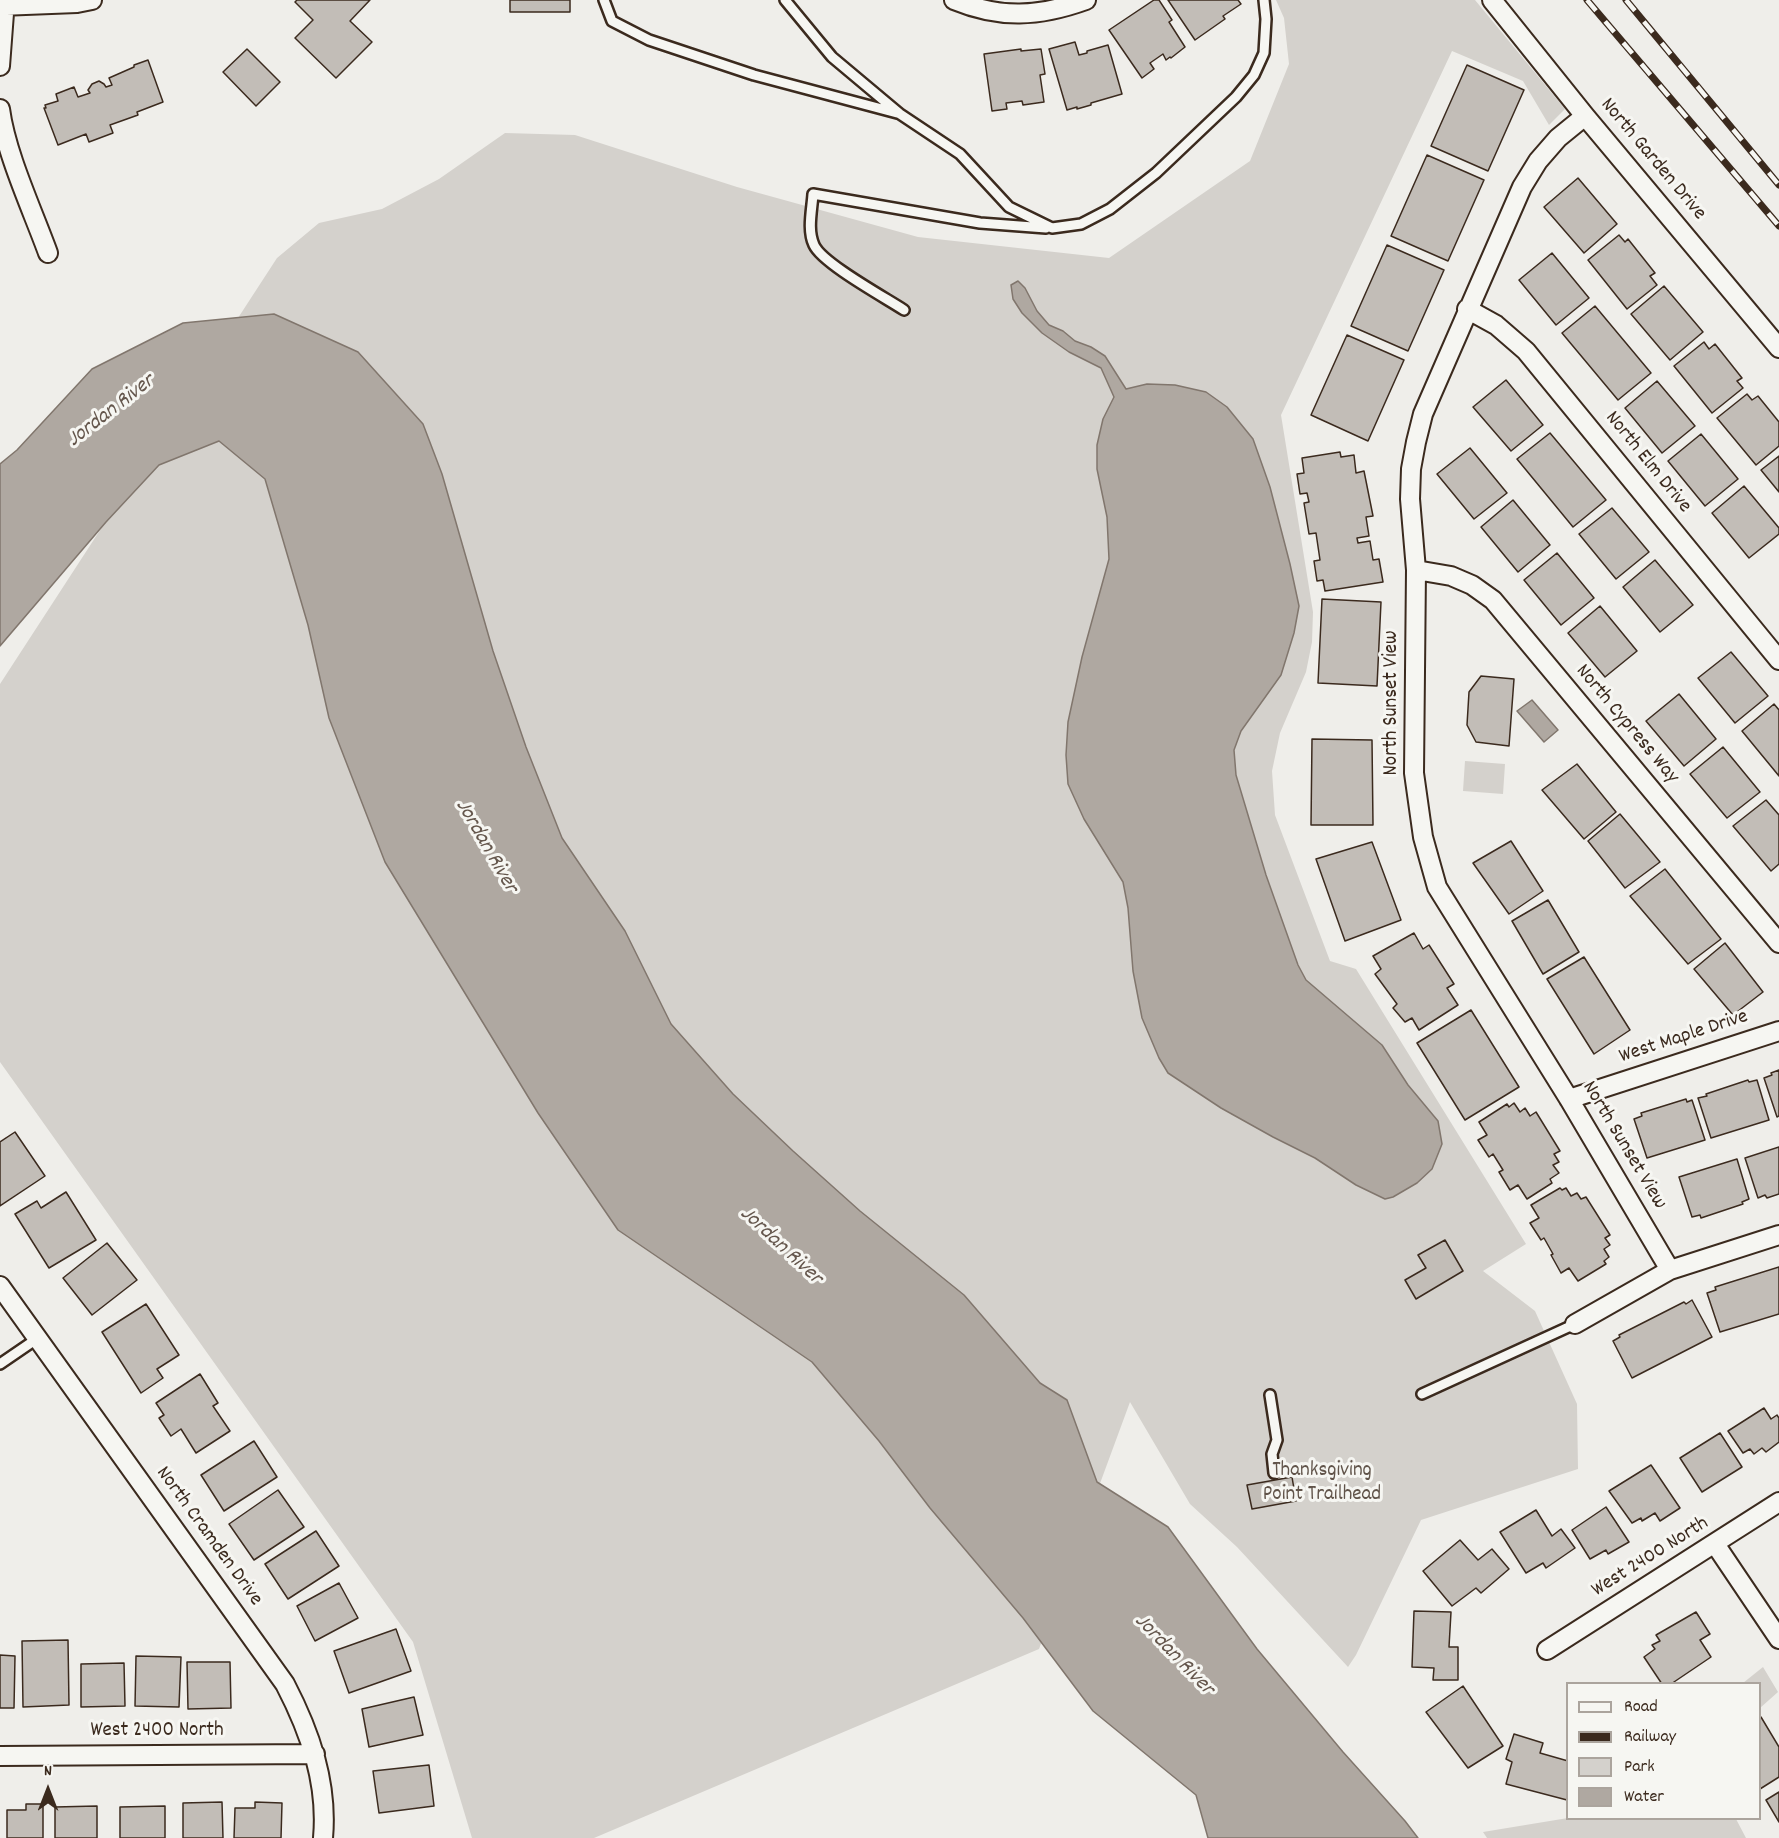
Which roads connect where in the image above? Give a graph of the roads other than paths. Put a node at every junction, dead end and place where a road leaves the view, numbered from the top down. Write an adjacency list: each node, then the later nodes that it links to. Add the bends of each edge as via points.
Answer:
1 (92, 0): 8 (street)
2 (603, 0): 11 (lane, via 612,21 649,40 754,75)
3 (785, 0): 11 (lane, via 832,57)
4 (954, 0): 5 (street, via 1001,14 1034,14)
5 (1086, 0)
6 (1264, 0): 13 (lane, via 1264,53 1254,75 1236,97 1156,173 1110,209 1081,224)
7 (1492, 0): 12 (street, North Garden Drive)
8 (3, 4): 9 (street)
9 (0, 66)
10 (0, 109): 14 (street, via 5,135)
11 (900, 114): 13 (lane, via 960,154 1009,207)
12 (1585, 116): 15 (street, North Sunset View, via 1558,138 1522,187); 17 (street, North Garden Drive)
13 (1052, 228): 16 (lane, via 980,222 813,194 810,231 814,246 837,268)
14 (48, 253)
15 (1467, 309): 18 (street, North Sunset View, via 1422,414 1416,442 1410,499); 19 (street, North Elm Drive, via 1496,325 1526,351)
16 (904, 310)
17 (1779, 348)
18 (1416, 570): 20 (street, North Cypress Way, via 1451,576 1493,600); 22 (street, North Sunset View, via 1414,773 1423,837 1437,887)
19 (1779, 660)
20 (1779, 943)
21 (1779, 1031): 22 (street, West Maple Drive)
22 (1569, 1099): 24 (street, North Sunset View)
23 (1779, 1235): 24 (street)
24 (1670, 1270): 26 (street)
25 (0, 1286): 27 (street, North Cramden Drive)
26 (1575, 1324): 29 (lane)
27 (38, 1338): 28 (lane); 36 (street, North Cramden Drive, via 285,1684)
28 (0, 1364)
29 (1422, 1394)
30 (1270, 1395): 31 (lane, via 1277,1440 1272,1454)
31 (1274, 1473)
32 (1779, 1502): 33 (street, West 2400 North)
33 (1715, 1544): 34 (street); 35 (street, West 2400 North)
34 (1779, 1639)
35 (1547, 1650)
36 (315, 1754): 37 (street, West 2400 North); 38 (street, North Cramden Drive, via 324,1797)
37 (0, 1756)
38 (323, 1838)

